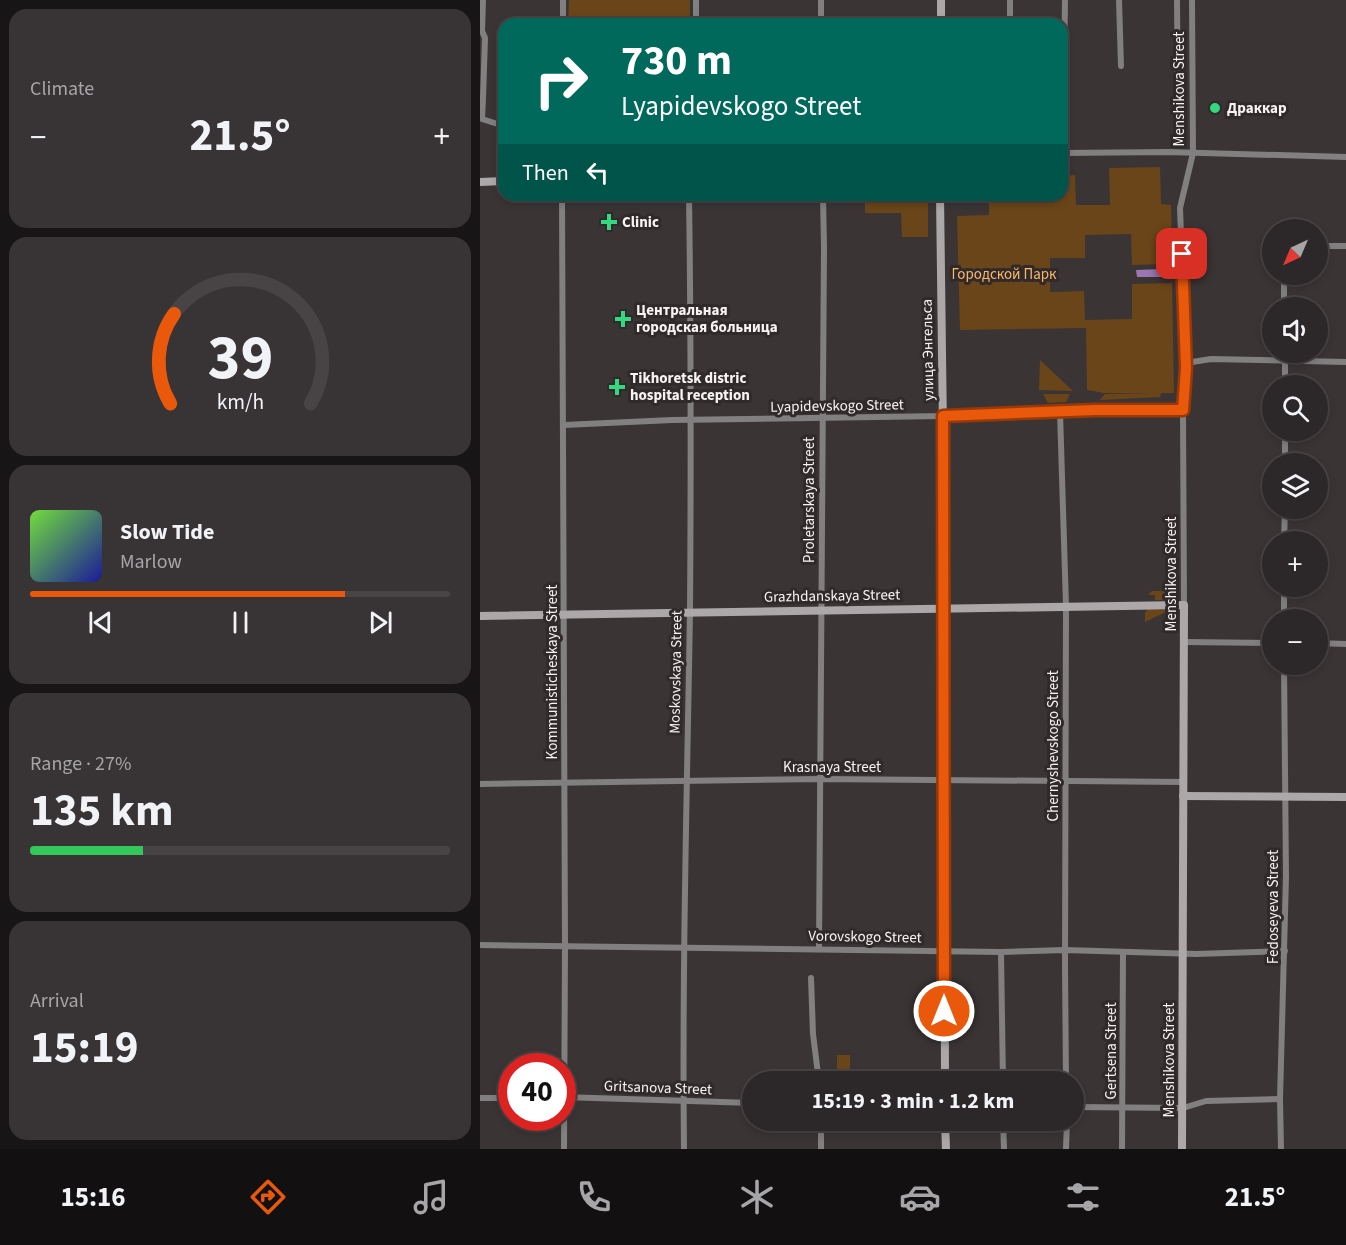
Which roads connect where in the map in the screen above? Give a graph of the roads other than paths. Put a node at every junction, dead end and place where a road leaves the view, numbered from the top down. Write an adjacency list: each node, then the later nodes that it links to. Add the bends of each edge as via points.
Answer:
1 (483, 0): 18 (street)
2 (564, 0): 11 (street)
3 (696, 0): 12 (street)
4 (821, 0): 13 (street)
5 (941, 0): 14 (main road)
6 (1010, 0): 15 (street)
7 (1065, 0): 16 (street)
8 (1119, 0): 17 (street)
9 (1177, 0): 19 (street)
10 (1192, 0): 22 (street, Menshikova Street)
11 (563, 18)
12 (696, 18)
13 (821, 18)
14 (941, 18)
15 (1010, 18)
16 (1065, 18)
17 (1121, 66)
18 (482, 98): 20 (street, via 482,119)
19 (1178, 118)
20 (498, 124)
21 (1068, 153): 22 (street)
22 (1193, 153): 23 (street); 35 (street, Menshikova Street, via 1180,208)
23 (1346, 157)
24 (498, 181): 25 (main road)
25 (480, 182)
26 (562, 201): 41 (street, Kommunisticheskaya Street)
27 (689, 201): 40 (street, Moskovskaya Street)
28 (822, 201): 39 (street, Proletarskaya Street)
29 (940, 201): 38 (main road, улица Энгельса)
30 (1328, 246): 31 (street)
31 (1346, 246)
32 (1262, 360): 35 (street, via 1211,358 1192,362)
33 (1328, 362): 34 (street)
34 (1346, 362)
35 (1186, 368): 36 (street, Menshikova Street)
36 (1183, 410): 37 (street, Lyapidevskogo Street); 42 (street, Menshikova Street)
37 (1060, 412): 38 (street, Lyapidevskogo Street); 43 (street, Chernyshevskogo Street)
38 (943, 416): 39 (street, Lyapidevskogo Street); 44 (main road, улица Энгельса)
39 (823, 418): 40 (street, Lyapidevskogo Street); 45 (street, Proletarskaya Street)
40 (690, 421): 41 (street, Lyapidevskogo Street); 46 (street, Moskovskaya Street)
41 (564, 425): 47 (street, Kommunisticheskaya Street)
42 (1184, 605): 43 (main road, Grazhdanskaya Street); 49 (main road, Menshikova Street)
43 (1066, 606): 44 (main road, Grazhdanskaya Street); 55 (street, Chernyshevskogo Street)
44 (943, 608): 45 (main road, Grazhdanskaya Street); 57 (main road, улица Энгельса)
45 (820, 610): 46 (main road, Grazhdanskaya Street); 54 (street, Proletarskaya Street)
46 (690, 612): 47 (main road, Grazhdanskaya Street); 56 (street, Moskovskaya Street)
47 (564, 614): 48 (main road, Grazhdanskaya Street); 60 (street, Kommunisticheskaya Street)
48 (480, 616)
49 (1185, 642): 50 (street); 58 (main road, Menshikova Street)
50 (1262, 643)
51 (1328, 643): 52 (street)
52 (1346, 644)
53 (1284, 675): 62 (street, Fedoseyeva Street)
54 (821, 779): 56 (street, Krasnaya Street); 57 (street, Krasnaya Street); 67 (street, Proletarskaya Street)
55 (1065, 780): 57 (street, Krasnaya Street); 58 (street, Krasnaya Street); 68 (street, Chernyshevskogo Street)
56 (686, 782): 60 (street, Krasnaya Street); 66 (street, Moskovskaya Street)
57 (944, 782): 69 (main road, улица Энгельса)
58 (1183, 782): 61 (main road, Menshikova Street)
59 (480, 784): 60 (street, Krasnaya Street)
60 (564, 784): 65 (street, Kommunisticheskaya Street)
61 (1184, 796): 62 (main road); 73 (main road, Menshikova Street)
62 (1284, 797): 63 (main road); 70 (street, Fedoseyeva Street)
63 (1346, 797)
64 (480, 945): 65 (street, Vorovskogo Street)
65 (566, 946): 66 (street, Vorovskogo Street); 75 (street, Kommunisticheskaya Street)
66 (685, 947): 67 (street, Vorovskogo Street); 84 (street, Moskovskaya Street)
67 (819, 948): 69 (street, Vorovskogo Street)
68 (1065, 950): 71 (street, Vorovskogo Street); 72 (street, Vorovskogo Street); 79 (street, Chernyshevskogo Street)
69 (944, 951): 71 (street, Vorovskogo Street); 77 (main road, улица Энгельса)
70 (1285, 951): 73 (street, Vorovskogo Street); 83 (street, Fedoseyeva Street)
71 (1001, 952): 78 (street)
72 (1123, 952): 73 (street, Vorovskogo Street); 87 (street, Gertsena Street)
73 (1183, 953): 88 (main road, Menshikova Street)
74 (811, 978): 76 (street)
75 (564, 1053)
76 (818, 1071)
77 (945, 1071)
78 (1003, 1071)
79 (1066, 1071)
80 (480, 1098): 81 (street)
81 (498, 1098)
82 (576, 1098): 84 (street, Gritsanova Street)
83 (1280, 1099): 88 (street, via 1206,1101); 102 (street, Fedoseyeva Street)
84 (684, 1102): 85 (street, Gritsanova Street); 95 (street, Moskovskaya Street)
85 (742, 1103)
86 (1084, 1107): 87 (street)
87 (1122, 1108): 88 (street); 100 (street, Gertsena Street)
88 (1183, 1108): 101 (main road, Menshikova Street)
89 (564, 1131): 94 (street, Kommunisticheskaya Street)
90 (821, 1131): 96 (street)
91 (945, 1131): 97 (main road)
92 (1004, 1131): 98 (street)
93 (1066, 1131): 99 (street)
94 (564, 1149)
95 (684, 1149)
96 (821, 1149)
97 (946, 1149)
98 (1004, 1149)
99 (1066, 1149)
100 (1122, 1149)
101 (1182, 1149)
102 (1281, 1149)

